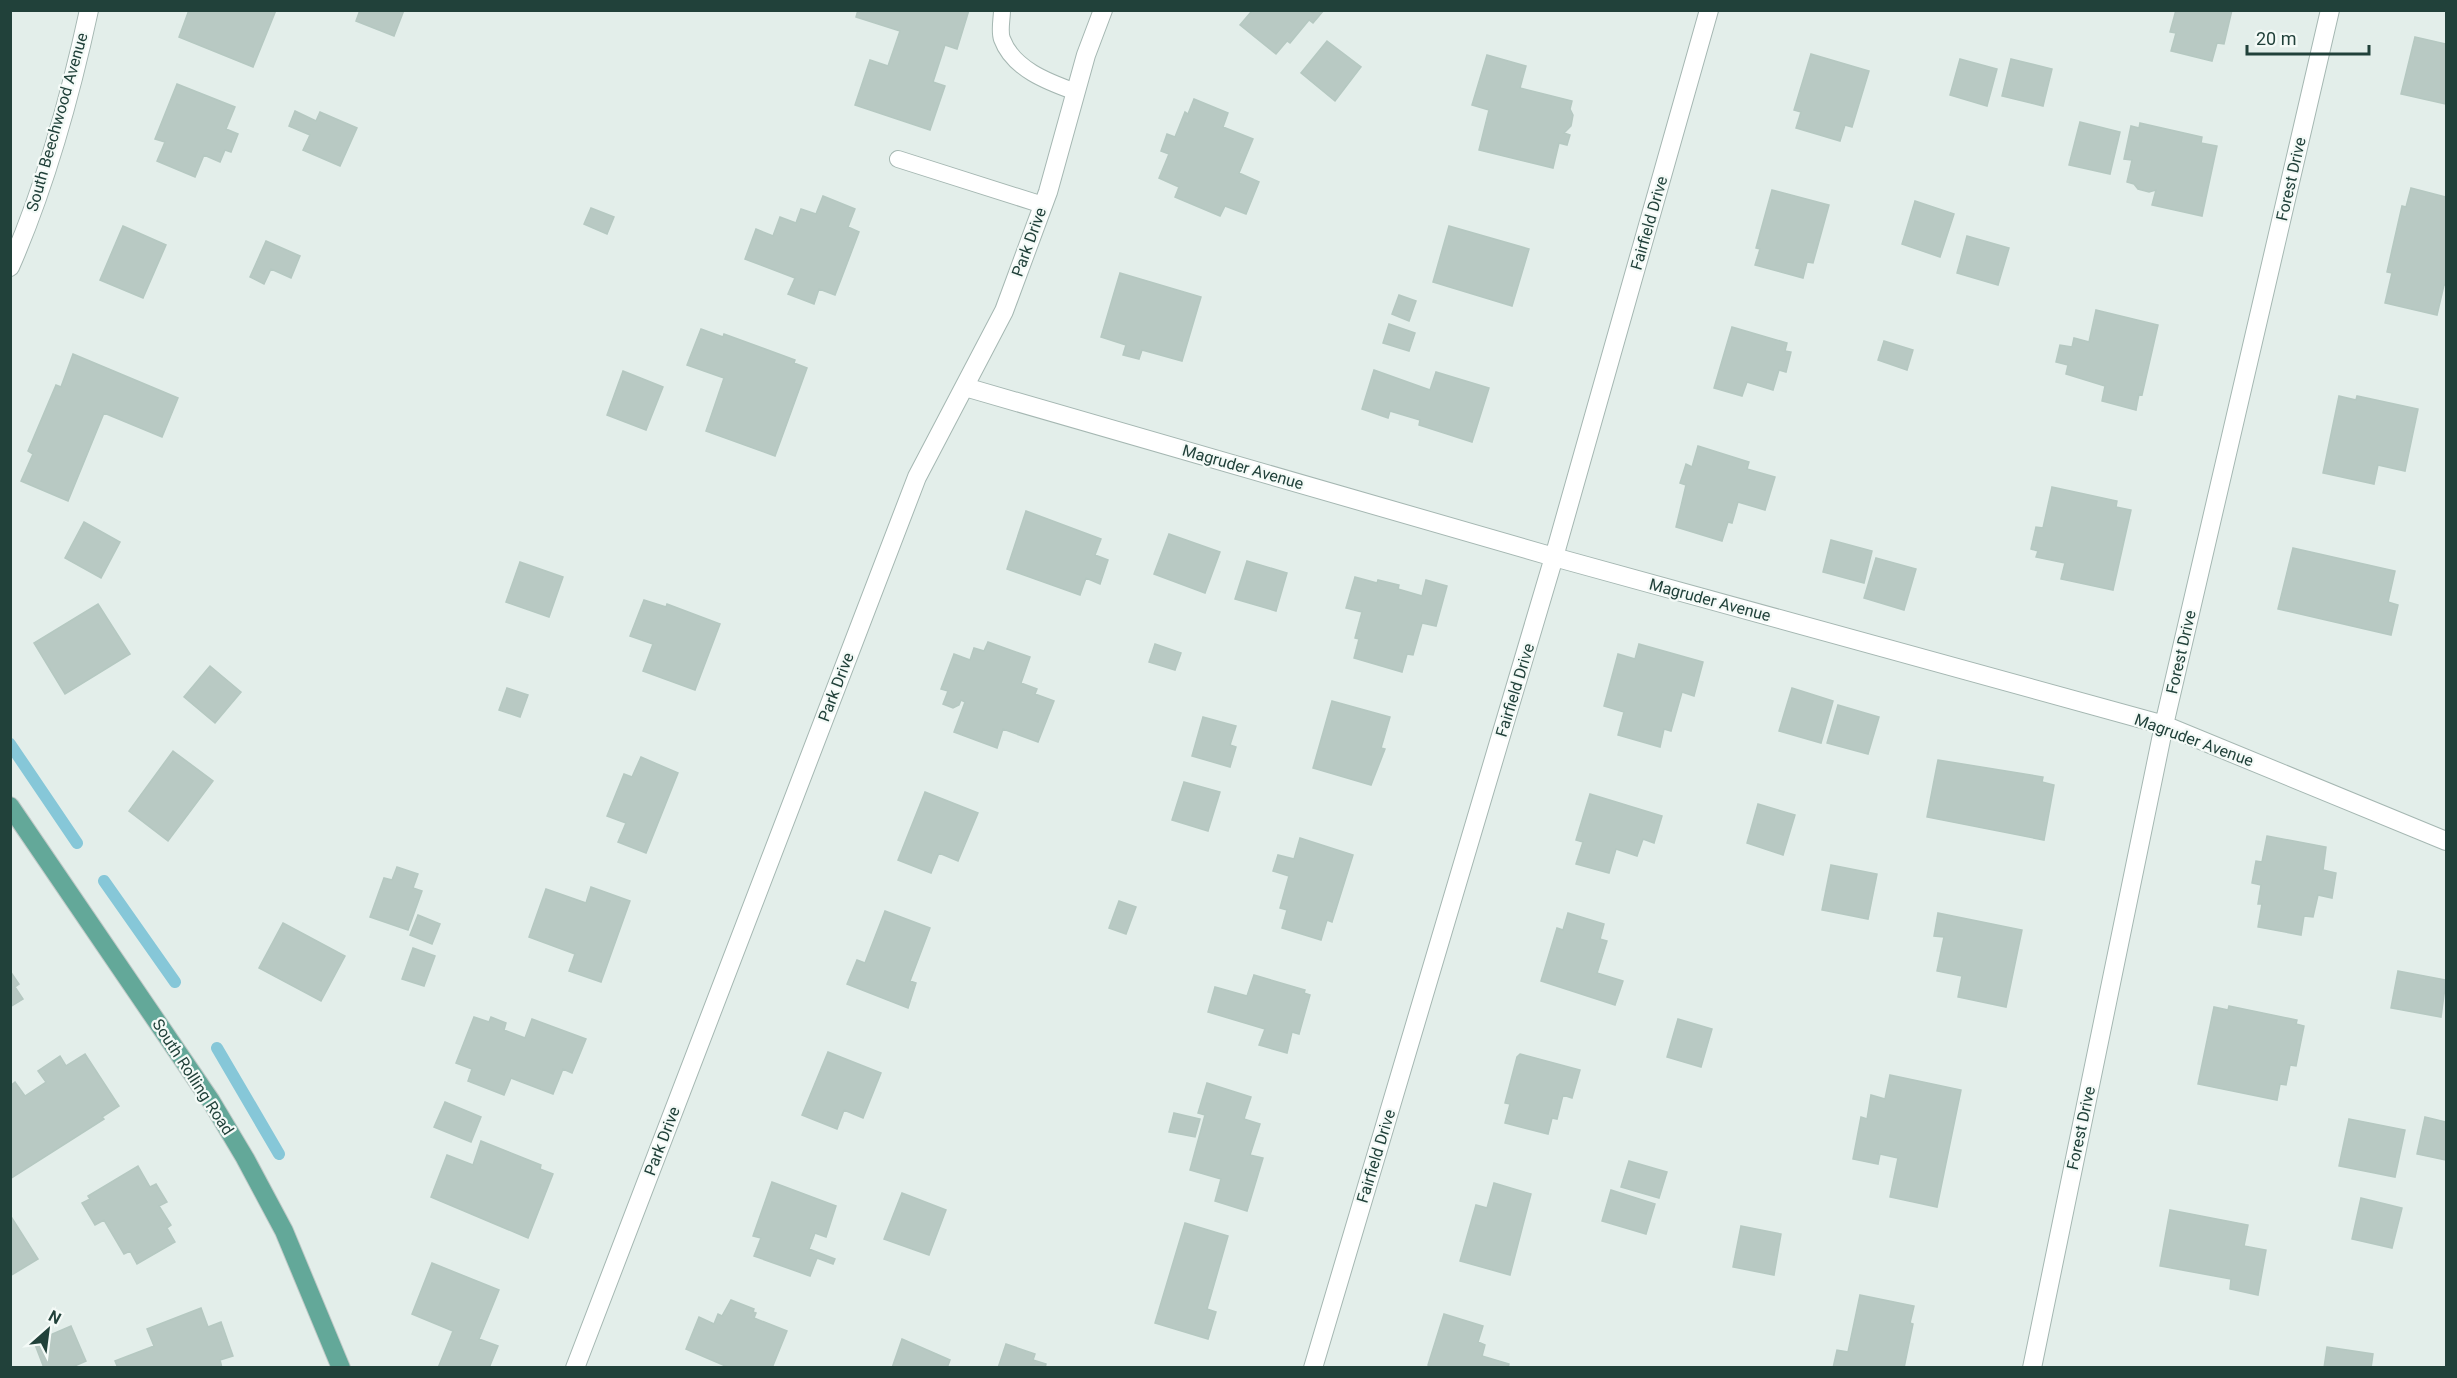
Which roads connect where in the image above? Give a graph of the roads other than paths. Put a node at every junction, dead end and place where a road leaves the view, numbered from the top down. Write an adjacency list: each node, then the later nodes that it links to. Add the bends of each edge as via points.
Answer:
1 (88, 10): 9 (street, South Beechwood Avenue, via 77,67 46,171)
2 (1002, 10): 6 (lane, via 1001,38 1016,60 1043,80)
3 (1103, 10): 6 (street, Park Drive)
4 (1709, 10): 11 (street, Fairfield Drive)
5 (2330, 10): 12 (street, Forest Drive)
6 (1076, 92): 8 (street, Park Drive)
7 (898, 159): 8 (lane)
8 (1043, 205): 10 (street, Park Drive, via 1004,311)
9 (10, 267)
10 (965, 387): 11 (street, Magruder Avenue); 16 (street, Park Drive, via 917,477)
11 (1554, 557): 12 (street, Magruder Avenue); 17 (street, Fairfield Drive)
12 (2164, 725): 14 (street, Magruder Avenue); 18 (street, Forest Drive)
13 (10, 806): 15 (main road, South Rolling Road, via 211,1101 284,1231)
14 (2446, 841)
15 (341, 1368)
16 (575, 1368)
17 (1312, 1368)
18 (2032, 1368)

